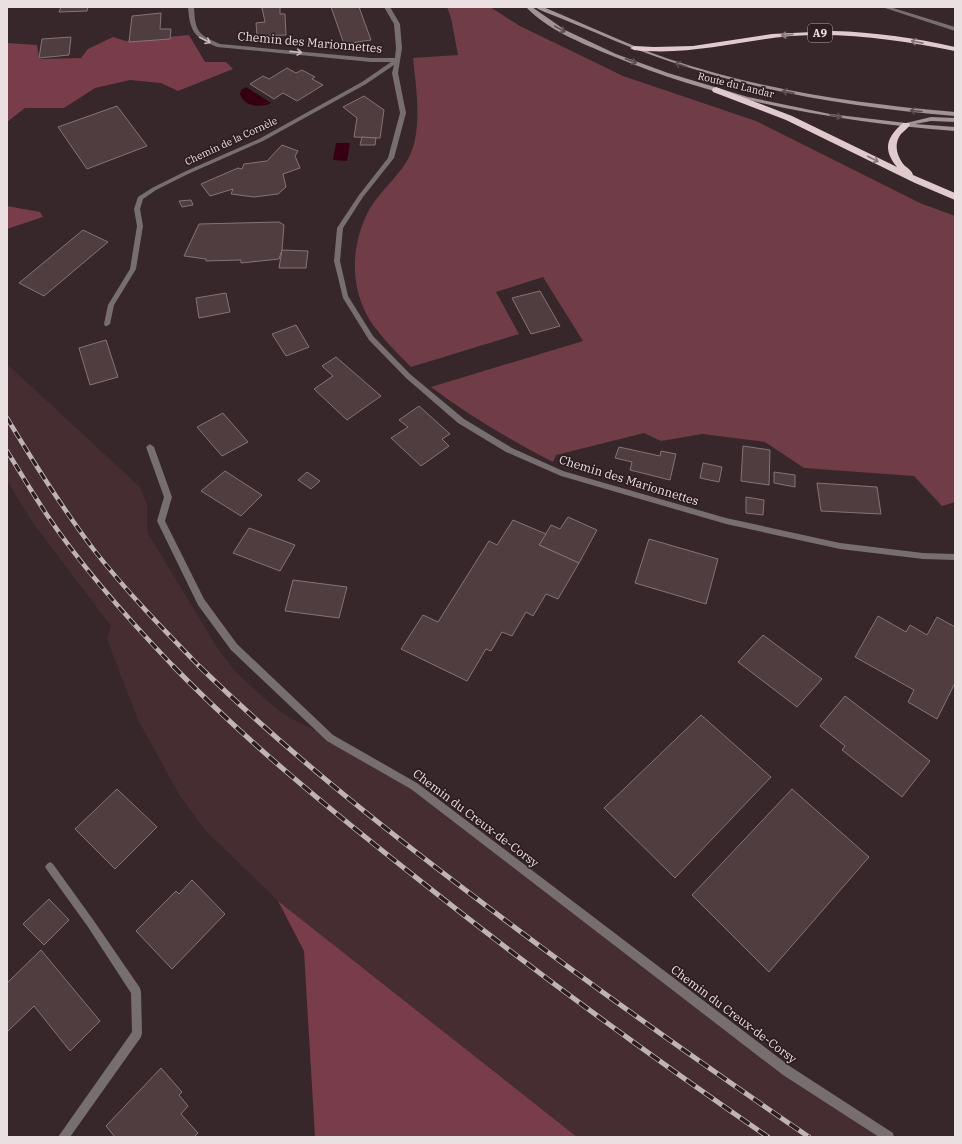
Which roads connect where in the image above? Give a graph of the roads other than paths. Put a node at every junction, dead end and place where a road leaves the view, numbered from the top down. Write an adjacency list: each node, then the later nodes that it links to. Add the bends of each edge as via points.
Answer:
1 (192, 7): 9 (street, Chemin des Marionnettes, one-way to 9, via 192,26 200,38 219,46 371,60)
2 (387, 7): 9 (street, via 397,24)
3 (529, 7): 10 (main road, Route du Landar, one-way to 10, via 553,25 594,46 646,67)
4 (538, 7): 7 (main road, Route du Landar)
5 (885, 7): 6 (street)
6 (955, 29)
7 (634, 48): 8 (highway, A9, one-way to 7, via 896,38 829,33 792,34 672,50); 11 (main road, Route du Landar, one-way to 7, via 865,106 776,90 694,69)
8 (955, 50)
9 (397, 60): 17 (street, Chemin de la Cornèle, via 364,83 261,140 186,173 140,198 137,209 140,226 133,268 111,306); 19 (street, Chemin des Marionnettes, via 395,73 403,113 391,158 340,228 338,261 345,296 371,338 418,385 461,421 509,450 561,473 726,521 840,546 923,556)
10 (716, 90): 13 (main road, Route du Landar, one-way to 13, via 809,111); 15 (highway, one-way to 15, via 794,120)
11 (955, 114)
12 (955, 120): 13 (main road, via 922,120)
13 (906, 125): 14 (main road, Route du Landar); 15 (highway, via 893,137 894,158 914,178)
14 (955, 129)
15 (929, 186): 16 (highway)
16 (955, 196)
17 (107, 324)
18 (150, 447): 22 (street, Chemin du Creux-de-Corsy, via 168,497 161,520 201,602 234,647 330,738 414,786 787,1071)
19 (955, 557)
20 (50, 867): 21 (street, via 136,992 137,1033)
21 (63, 1137)
22 (889, 1137)

